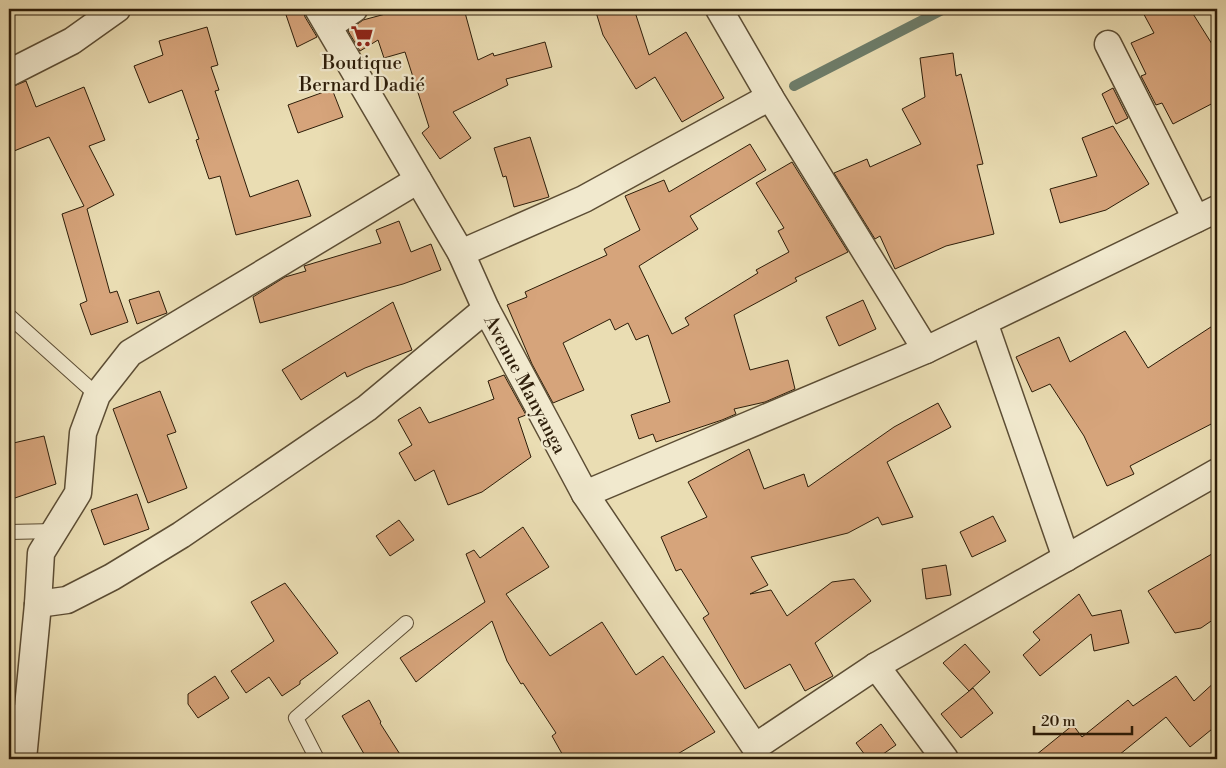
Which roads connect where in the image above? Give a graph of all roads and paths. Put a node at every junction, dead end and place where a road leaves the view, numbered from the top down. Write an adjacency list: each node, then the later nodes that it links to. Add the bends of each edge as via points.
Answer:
1 (117, 9): 6 (street, via 72,41)
2 (354, 9): 4 (street)
3 (719, 9): 7 (street)
4 (324, 17): 8 (street, Avenue Manyanga)
5 (1108, 44): 9 (street)
6 (9, 73)
7 (770, 97): 10 (street, via 584,199); 14 (street)
8 (418, 180): 10 (street, Avenue Manyanga); 15 (street, via 130,353)
9 (1207, 214): 13 (street)
10 (461, 253): 11 (street, Avenue Manyanga)
11 (486, 309): 17 (street, Avenue Manyanga); 21 (street, via 367,408 181,535 67,600)
12 (9, 316): 15 (lane)
13 (984, 322): 14 (street); 20 (street)
14 (926, 350): 17 (street)
15 (97, 395): 18 (street, via 83,433 78,493)
16 (1217, 472): 20 (street)
17 (585, 494): 23 (street, Avenue Manyanga, via 755,747)
18 (54, 531): 19 (lane); 21 (street, via 40,553)
19 (9, 532)
20 (1066, 558): 23 (street)
21 (38, 604): 24 (street)
22 (406, 623): 26 (lane, via 296,718)
23 (876, 666): 27 (street)
24 (18, 712): 25 (street)
25 (22, 759)
26 (317, 759)
27 (945, 759)

